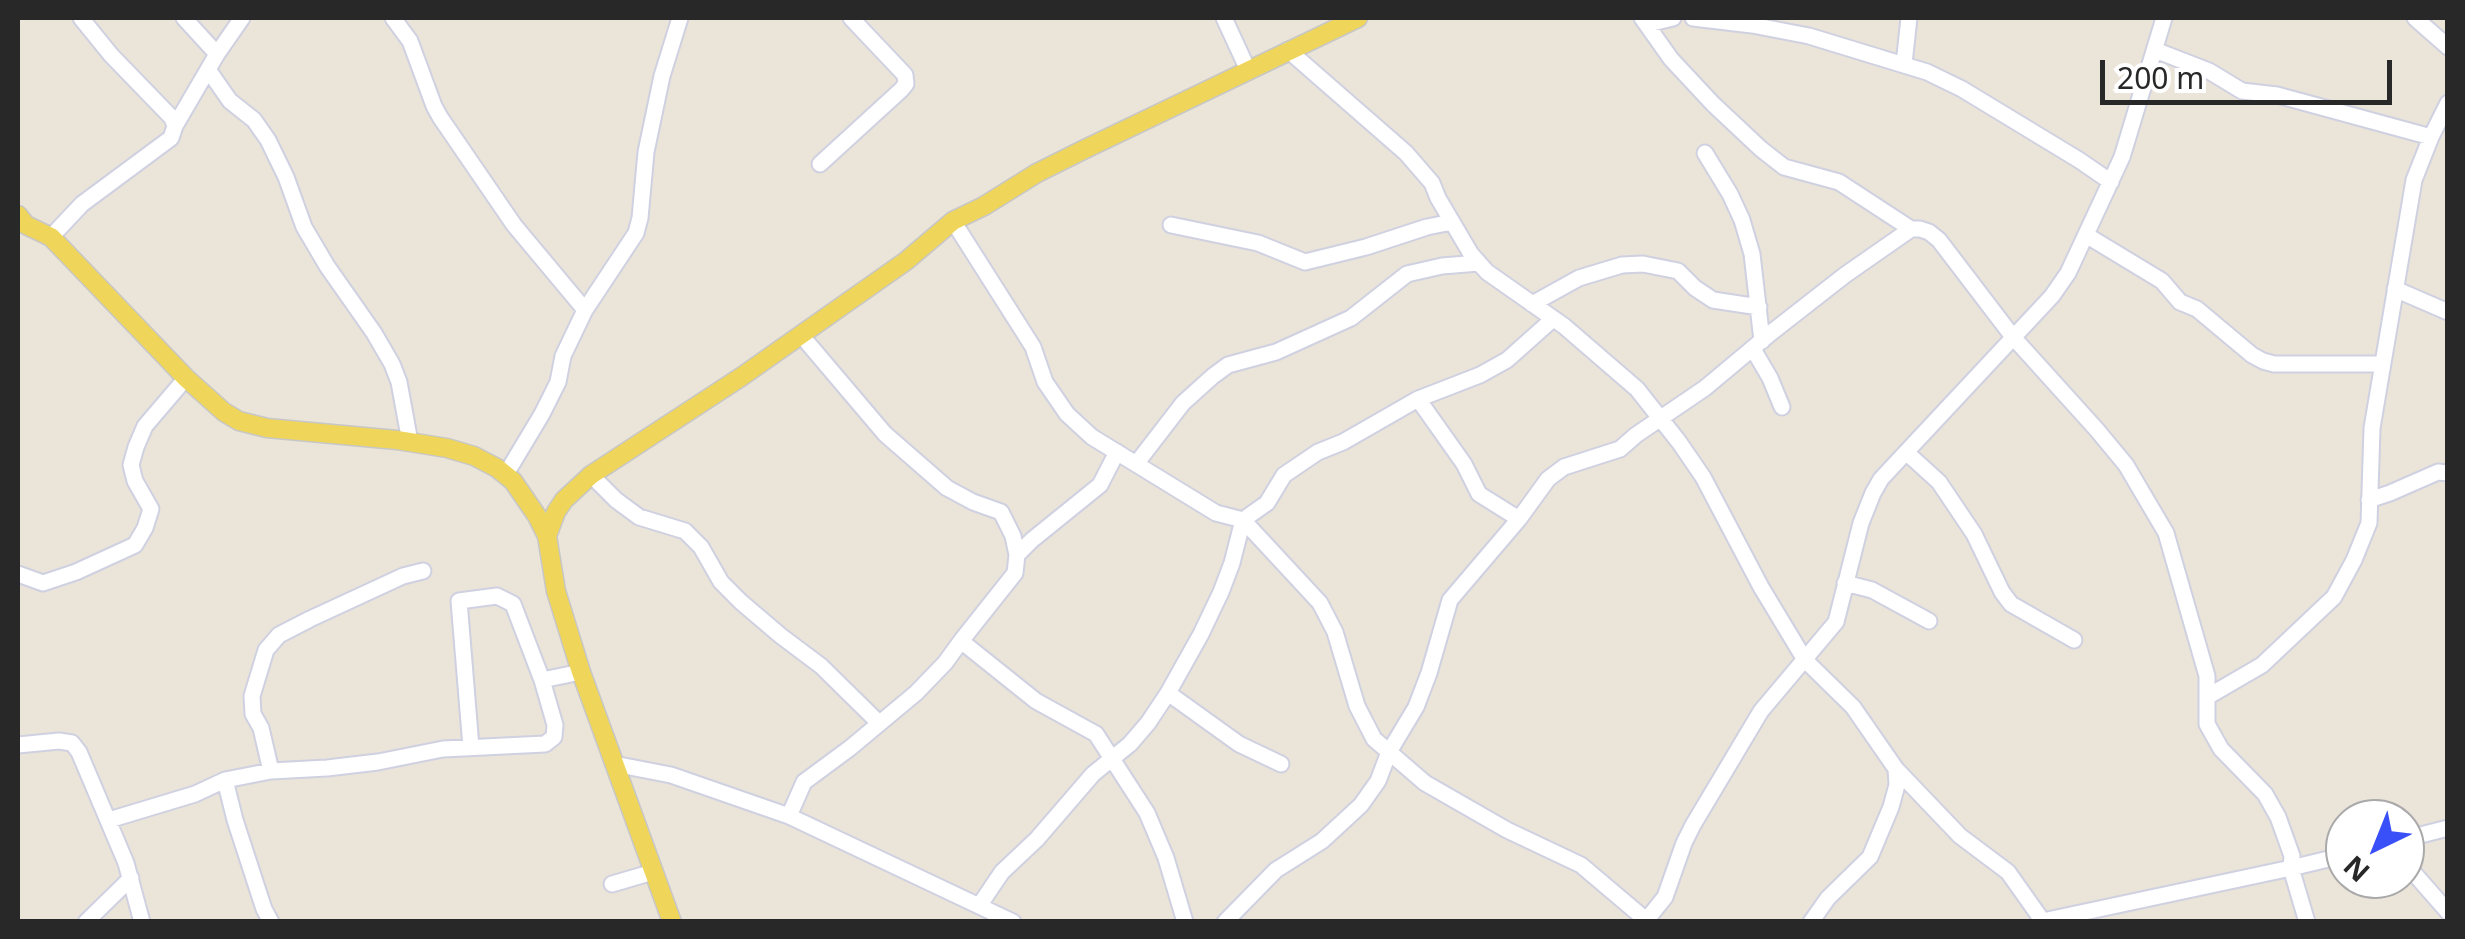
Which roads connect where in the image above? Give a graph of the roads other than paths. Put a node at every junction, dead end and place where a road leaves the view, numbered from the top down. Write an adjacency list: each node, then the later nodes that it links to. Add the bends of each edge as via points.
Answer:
1 (81, 18): 23 (street)
2 (184, 18): 18 (street)
3 (242, 18): 18 (street)
4 (393, 18): 39 (street, via 410,40 440,116 514,225)
5 (680, 18): 39 (street, via 646,152 636,233)
6 (852, 18): 26 (street, via 906,75 906,84)
7 (1224, 18): 20 (street)
8 (1358, 18): 16 (main road)
9 (1673, 18): 14 (street)
10 (1693, 18): 19 (street, via 1809,36)
11 (1909, 18): 19 (street)
12 (2164, 18): 17 (street)
13 (2415, 18): 15 (street)
14 (1645, 21): 32 (street, via 1671,59 1761,149 1784,166 1840,182)
15 (2448, 47)
16 (1288, 50): 20 (main road); 30 (street, via 1406,153)
17 (2155, 50): 24 (street, via 2242,91); 27 (street)
18 (217, 54): 21 (street)
19 (1904, 64): 27 (street, via 1962,89)
20 (1248, 70): 28 (main road)
21 (208, 71): 23 (street); 50 (street, via 268,140 304,227 392,364)
22 (2448, 103): 24 (street)
23 (175, 126): 34 (street, via 172,138 82,204)
24 (2431, 136): 36 (street, via 2414,180)
25 (1705, 154): 38 (street, via 1742,220)
26 (820, 164)
27 (2111, 182): 33 (street)
28 (954, 221): 42 (main road); 51 (street, via 1067,414)
29 (20, 222): 34 (main road)
30 (1452, 222): 31 (street, via 1305,262 1258,243); 35 (street)
31 (1170, 225)
32 (1912, 229): 43 (street, via 1939,240); 44 (street)
33 (2086, 235): 43 (street, via 2052,296); 45 (street, via 2162,281 2180,302 2263,361)
34 (51, 236): 46 (main road)
35 (1479, 263): 37 (street); 53 (street, via 1407,274 1351,318 1228,366 1183,403)
36 (2395, 289): 40 (street); 45 (street)
37 (1532, 304): 38 (street, via 1579,278 1643,264 1678,271 1713,300); 41 (street)
38 (1759, 308): 44 (street)
39 (585, 310): 55 (street, via 558,382)
40 (2448, 312)
41 (1553, 318): 47 (street, via 1507,360); 49 (street, via 1637,389)
42 (800, 335): 56 (main road); 61 (street, via 885,434 947,488 1002,512)
43 (2013, 336): 52 (street); 72 (street, via 2126,465 2166,534 2201,651)
44 (1757, 344): 48 (street); 49 (street)
45 (2381, 364): 57 (street)
46 (186, 378): 50 (main road, via 239,421); 63 (street, via 145,426 136,447 135,482 152,509 135,545 42,583)
47 (1418, 399): 58 (street, via 1284,475 1268,503); 59 (street, via 1479,494)
48 (1782, 407)
49 (1662, 419): 59 (street, via 1620,449 1548,478); 68 (street, via 1703,477)
50 (410, 442): 55 (main road, via 461,452)
51 (1117, 452): 53 (street); 61 (street, via 1100,485)
52 (1906, 454): 64 (street, via 1873,493); 66 (street, via 1939,482 2010,604)
53 (1136, 464): 58 (street, via 1216,514)
54 (2448, 473): 57 (street)
55 (506, 474): 60 (main road)
56 (591, 476): 60 (main road, via 564,500); 73 (street, via 639,517 685,532 741,602)
57 (2369, 500): 72 (street, via 2369,523 2334,598 2262,665)
58 (1243, 520): 71 (street, via 1220,592); 76 (street, via 1320,603 1358,706)
59 (1519, 520): 76 (street, via 1450,600 1416,707)
60 (547, 536): 69 (main road)
61 (1017, 554): 67 (street, via 1015,573)
62 (423, 570): 81 (street, via 310,619 266,650 252,696)
63 (18, 574)
64 (1845, 583): 65 (street); 68 (street, via 1836,622)
65 (1929, 621)
66 (2074, 640)
67 (961, 641): 73 (street); 77 (street, via 1036,701 1096,734)
68 (1805, 660): 80 (street, via 1853,707); 94 (street, via 1761,712 1693,825 1665,897)
69 (581, 672): 70 (street); 78 (main road)
70 (542, 680): 75 (street, via 554,737 545,744); 75 (street, via 513,604 497,596 460,601)
71 (1168, 693): 77 (street); 79 (street, via 1238,744)
72 (2207, 697): 86 (street, via 2214,740 2265,794)
73 (879, 723): 83 (street, via 804,782)
74 (18, 745): 84 (street, via 72,743)
75 (471, 746): 81 (street)
76 (1389, 752): 94 (street, via 1425,784 1581,865); 102 (street, via 1361,804 1322,841 1276,870)
77 (1113, 760): 91 (street, via 1002,872); 101 (street, via 1147,813)
78 (614, 764): 83 (street, via 671,774); 87 (main road)
79 (1280, 764)
80 (1896, 769): 95 (street, via 1960,836 2008,872); 103 (street, via 1891,807 1870,857)
81 (271, 771): 82 (street)
82 (225, 780): 84 (street); 98 (street)
83 (789, 816): 91 (street)
84 (110, 820): 88 (street)
85 (2325, 859): 86 (street)
86 (2291, 868): 93 (street); 104 (street)
87 (653, 872): 89 (street); 99 (main road)
88 (130, 878): 96 (street); 97 (street)
89 (612, 884)
90 (2425, 886): 92 (street)
91 (979, 906): 100 (street)
92 (2448, 912)
93 (2108, 914): 95 (street)
94 (1646, 921)
95 (2040, 921)
96 (86, 922)
97 (142, 922)
98 (271, 922)
99 (672, 922)
100 (1013, 922)
101 (1185, 922)
102 (1224, 922)
103 (1811, 922)
104 (2307, 922)

